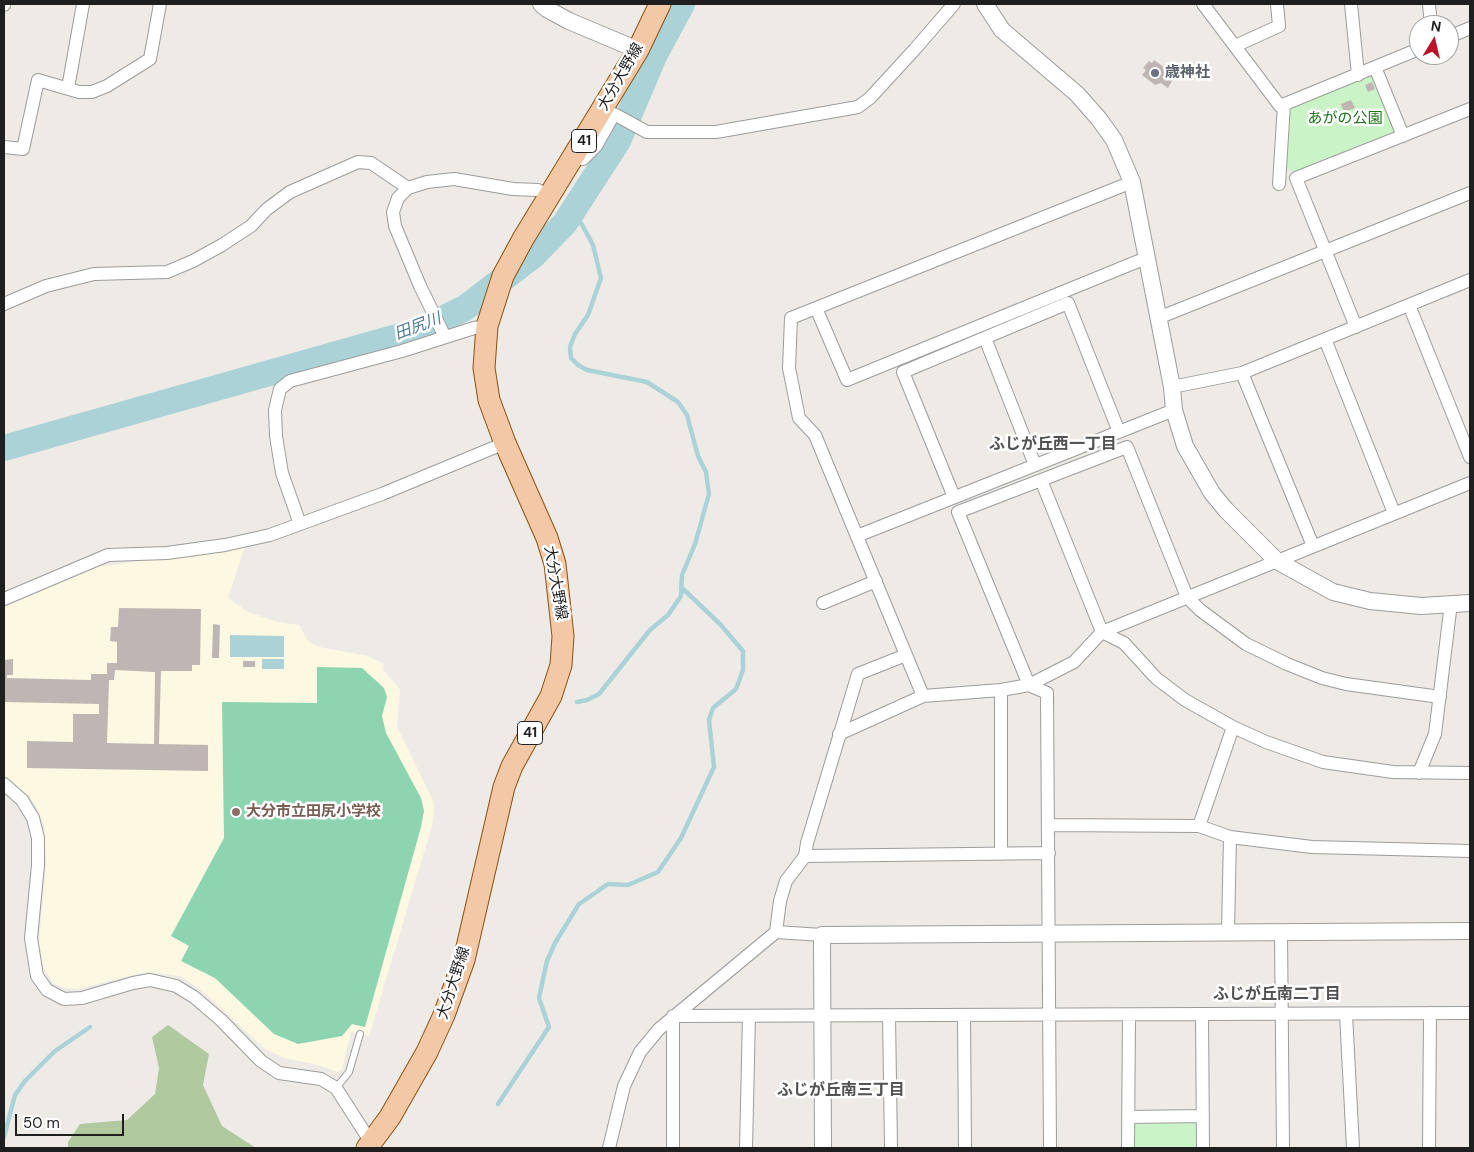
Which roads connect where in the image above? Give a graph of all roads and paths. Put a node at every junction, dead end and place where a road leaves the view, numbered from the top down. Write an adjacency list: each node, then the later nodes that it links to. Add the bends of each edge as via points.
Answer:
1 (83, 4): 15 (street)
2 (160, 4): 15 (street, via 150,59 108,86 92,92)
3 (541, 4): 11 (street, via 569,21)
4 (660, 4): 11 (main road, 大分大野線 / 41)
5 (954, 4): 20 (street, via 916,49 858,107 716,132 643,130 614,114 596,146 583,159)
6 (985, 4): 21 (street, via 1002,30 1077,94 1100,119 1114,140)
7 (1203, 4): 10 (street)
8 (1278, 4): 10 (street, via 1279,26)
9 (1351, 4): 14 (street)
10 (1235, 46): 16 (street, via 1280,106)
11 (638, 50): 20 (main road, 大分大野線 / 41)
12 (1409, 53): 13 (street)
13 (1375, 68): 14 (street); 18 (street)
14 (1358, 74): 16 (street)
15 (68, 88): 19 (street, via 38,80 23,149)
16 (1284, 104): 22 (street)
17 (1470, 109): 18 (street)
18 (1402, 136): 26 (street, via 1296,178)
19 (4, 147)
20 (572, 159): 25 (main road, 大分大野線 / 41)
21 (1132, 182): 27 (street); 31 (street)
22 (1279, 184)
23 (408, 188): 25 (street, via 454,179 538,190); 29 (street, via 371,163 358,162 290,192 251,226 222,245 166,272 94,274 46,286); 35 (street, via 398,198 393,212 396,226)
24 (1470, 193): 26 (street)
25 (548, 195): 33 (main road, 大分大野線 / 41, via 503,276)
26 (1326, 251): 32 (street); 34 (street)
27 (1146, 258): 31 (street, via 847,380); 32 (street)
28 (1470, 280): 30 (street)
29 (4, 304)
30 (1410, 305): 34 (street); 43 (street)
31 (816, 308): 50 (street, via 791,318 789,368 799,418 815,435)
32 (1158, 318): 39 (street)
33 (486, 326): 35 (street); 42 (main road, 大分大野線 / 41, via 484,368 488,392)
34 (1356, 327): 37 (street)
35 (445, 337): 49 (street, via 290,381 280,389 275,410 276,436 282,473)
36 (985, 338): 41 (street, via 1068,303); 44 (street); 47 (street, via 903,372)
37 (1325, 339): 38 (street); 48 (street)
38 (1242, 373): 39 (street); 51 (street)
39 (1172, 387): 40 (street)
40 (1174, 410): 41 (street); 52 (street, via 1185,446 1212,494)
41 (1118, 432): 44 (street)
42 (505, 443): 49 (street); 99 (main road, 大分大野線 / 41, via 547,538 555,564 563,636 560,665 551,696 512,766 504,787 464,960 444,1015 413,1077)
43 (1470, 457)
44 (1034, 465): 47 (street)
45 (1041, 480): 54 (street, via 1126,447); 59 (street); 61 (street, via 958,512)
46 (1470, 482): 48 (street)
47 (954, 497): 50 (street)
48 (1394, 513): 51 (street)
49 (300, 524): 55 (street, via 270,535 225,545 167,553 108,555)
50 (857, 536): 53 (street)
51 (1313, 546): 52 (street)
52 (1277, 560): 54 (street); 57 (street, via 1333,592 1370,601 1421,606)
53 (876, 581): 56 (street); 60 (street)
54 (1187, 597): 59 (street); 64 (street, via 1246,644 1322,678)
55 (4, 599)
56 (822, 603)
57 (1451, 603): 58 (street); 64 (street)
58 (1470, 603)
59 (1102, 632): 61 (street, via 1074,662); 65 (street, via 1124,643 1169,689)
60 (906, 655): 63 (street); 66 (street, via 858,674)
61 (1029, 685): 62 (street); 70 (street, via 1047,692)
62 (1001, 690): 63 (street); 75 (street)
63 (923, 696): 66 (street)
64 (1440, 697): 67 (street, via 1435,734)
65 (1232, 728): 67 (street, via 1323,762); 71 (street)
66 (839, 734): 76 (street)
67 (1419, 773): 68 (street)
68 (1470, 773)
69 (4, 784): 96 (street, via 22,800 33,818 38,838 31,938 37,976 47,990 64,999 82,998 150,980 176,986 221,1020 261,1061 279,1072 321,1079)
70 (1048, 825): 71 (street); 74 (street)
71 (1199, 826): 72 (street)
72 (1230, 836): 73 (street, via 1312,847); 77 (street)
73 (1470, 851)
74 (1049, 853): 75 (street); 81 (street)
75 (1001, 854): 76 (street)
76 (805, 856): 79 (street, via 786,881)
77 (1228, 931): 80 (street); 81 (street)
78 (1470, 931): 80 (street)
79 (776, 932): 82 (street); 91 (street)
80 (1281, 933): 85 (street)
81 (1049, 934): 82 (street); 89 (street)
82 (822, 935): 93 (street)
83 (1470, 1013): 87 (street)
84 (1202, 1014): 85 (street); 90 (street); 98 (street)
85 (1282, 1014): 86 (street); 109 (street)
86 (1346, 1014): 87 (street); 110 (street)
87 (1430, 1014): 111 (street)
88 (964, 1015): 89 (street); 94 (street); 105 (street)
89 (1049, 1015): 90 (street); 106 (street)
90 (1129, 1015): 97 (street)
91 (673, 1016): 92 (street); 100 (street, via 640,1052 624,1086); 101 (street)
92 (748, 1016): 93 (street); 102 (street)
93 (822, 1016): 94 (street); 103 (street)
94 (889, 1016): 104 (street)
95 (360, 1034): 96 (lane, via 349,1072)
96 (336, 1088): 99 (street)
97 (1128, 1116): 98 (street); 107 (street)
98 (1203, 1116): 108 (street)
99 (370, 1146)
100 (609, 1148)
101 (673, 1148)
102 (746, 1148)
103 (823, 1148)
104 (891, 1148)
105 (965, 1148)
106 (1050, 1148)
107 (1128, 1148)
108 (1203, 1148)
109 (1283, 1148)
110 (1353, 1148)
111 (1429, 1148)

